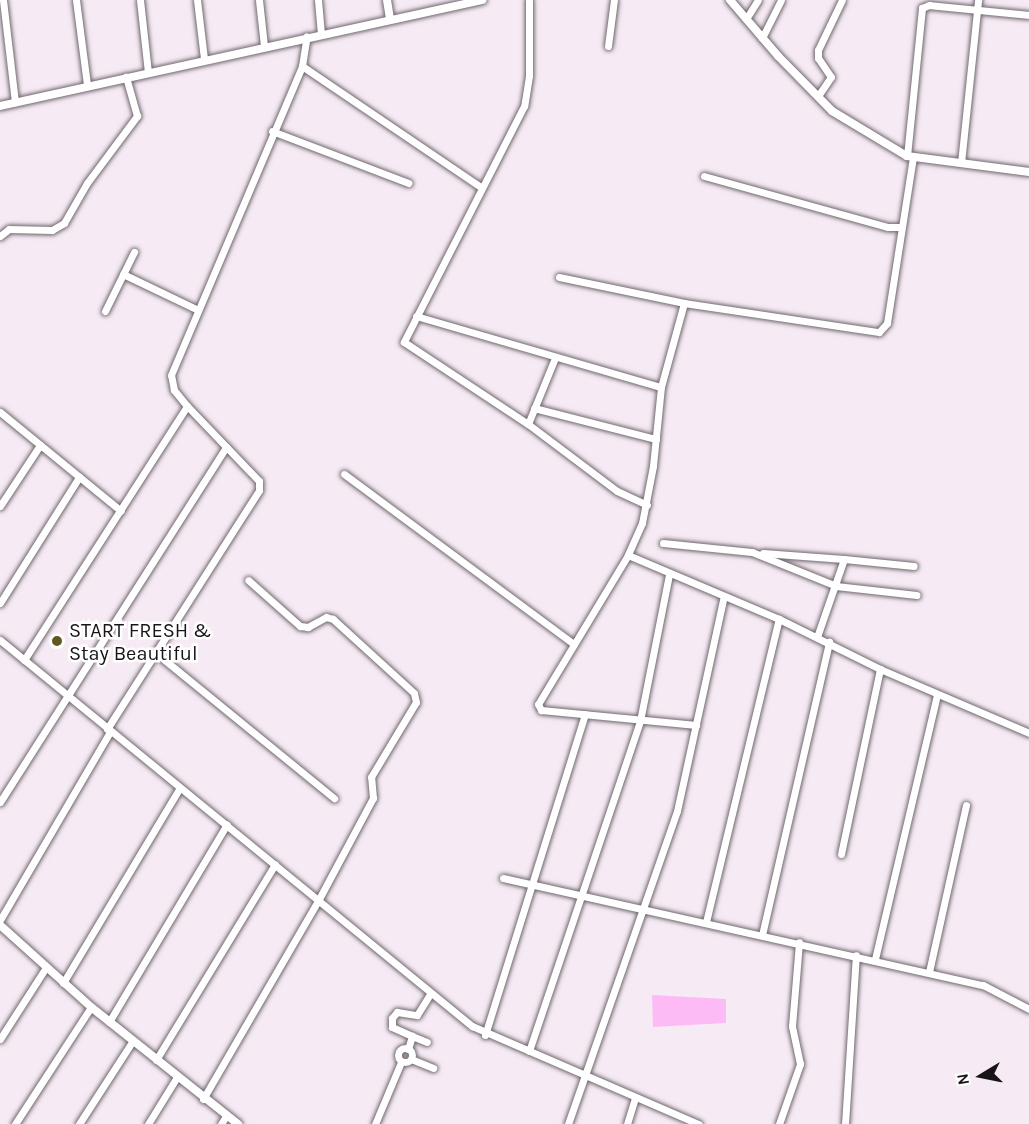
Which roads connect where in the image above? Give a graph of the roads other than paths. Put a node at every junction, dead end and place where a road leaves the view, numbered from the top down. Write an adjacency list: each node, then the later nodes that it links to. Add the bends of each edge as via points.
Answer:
1 (3, 0): 34 (street)
2 (76, 0): 32 (street)
3 (140, 0): 30 (street)
4 (198, 0): 28 (street)
5 (259, 0): 26 (street)
6 (318, 0): 23 (street)
7 (387, 0): 21 (street)
8 (483, 0): 17 (street)
9 (529, 0): 42 (street, via 526,100)
10 (614, 0): 27 (street)
11 (730, 0): 22 (street)
12 (758, 0): 22 (street)
13 (781, 0): 25 (street)
14 (842, 0): 33 (street, via 818,50 818,58 831,77)
15 (917, 0): 19 (street)
16 (978, 0): 18 (street)
17 (450, 4): 21 (street)
18 (977, 10): 19 (street, via 929,5); 20 (street); 38 (street)
19 (919, 13): 37 (street)
20 (1029, 15)
21 (390, 19): 23 (street)
22 (746, 19): 25 (street)
23 (321, 33): 24 (street)
24 (307, 36): 26 (street); 29 (street)
25 (762, 38): 33 (street)
26 (264, 46): 28 (street)
27 (608, 46)
28 (204, 59): 30 (street)
29 (302, 66): 36 (street); 42 (street)
30 (148, 72): 31 (street)
31 (126, 77): 32 (street); 44 (street, via 137,116 87,183 64,223 52,230 9,229)
32 (87, 85): 34 (street)
33 (818, 96): 37 (street, via 832,111)
34 (15, 102): 35 (street)
35 (0, 106)
36 (272, 131): 41 (street); 49 (street)
37 (910, 157): 38 (street); 43 (street)
38 (961, 164): 39 (street)
39 (1029, 172)
40 (704, 176): 43 (street)
41 (408, 183)
42 (481, 187): 51 (street)
43 (901, 227): 48 (street, via 887,323 879,332)
44 (0, 237)
45 (134, 252): 46 (street)
46 (123, 274): 49 (street); 50 (street)
47 (560, 277): 48 (street)
48 (684, 303): 53 (street)
49 (198, 310): 54 (street, via 171,375 174,390)
50 (105, 311)
51 (416, 316): 52 (street); 57 (street, via 404,342)
52 (555, 358): 53 (street); 55 (street)
53 (661, 387): 58 (street)
54 (187, 406): 60 (street); 65 (street)
55 (534, 408): 57 (street); 58 (street)
56 (1, 416): 59 (street)
57 (528, 424): 63 (street, via 616,491)
58 (656, 439): 63 (street)
59 (40, 445): 62 (street); 64 (street)
60 (226, 447): 82 (street, via 259,481 257,497); 86 (street)
61 (344, 474): 81 (street)
62 (79, 477): 65 (street); 76 (street)
63 (647, 505): 68 (street)
64 (0, 506)
65 (121, 510): 83 (street)
66 (663, 543): 67 (street)
67 (752, 552): 69 (street); 73 (street)
68 (628, 555): 71 (street); 81 (street)
69 (844, 559): 70 (street); 73 (street)
70 (914, 566)
71 (669, 574): 75 (street); 88 (street)
72 (248, 580): 102 (street, via 300,627 326,617 333,620 416,697 371,777 373,798)
73 (836, 586): 74 (street); 78 (street)
74 (916, 596)
75 (724, 597): 77 (street); 89 (street)
76 (0, 603)
77 (779, 619): 78 (street); 105 (street)
78 (817, 637): 80 (street)
79 (0, 640): 83 (street)
80 (830, 642): 84 (street); 106 (street)
81 (574, 644): 87 (street, via 538,708)
82 (156, 653): 90 (street); 93 (street)
83 (24, 660): 86 (street)
84 (880, 669): 85 (street); 97 (street)
85 (937, 694): 91 (street); 109 (street)
86 (66, 695): 90 (street); 94 (street)
87 (585, 714): 88 (street); 100 (street)
88 (640, 721): 89 (street); 101 (street)
89 (696, 725): 103 (street, via 677,812)
90 (108, 730): 92 (street); 104 (street)
91 (1029, 733)
92 (179, 789): 96 (street); 112 (street)
93 (334, 798)
94 (0, 802)
95 (966, 805): 111 (street)
96 (226, 824): 98 (street); 116 (street)
97 (841, 854)
98 (275, 864): 102 (street); 125 (street)
99 (503, 878): 100 (street)
100 (533, 882): 101 (street); 117 (street)
101 (584, 896): 103 (street); 123 (street)
102 (320, 899): 113 (street); 131 (street)
103 (642, 908): 105 (street); 128 (street)
104 (0, 922): 110 (street)
105 (706, 922): 106 (street)
106 (762, 935): 107 (street)
107 (800, 942): 108 (street); 143 (street, via 792,1026 800,1064)
108 (856, 955): 109 (street); 144 (street)
109 (875, 959): 111 (street)
110 (45, 969): 112 (street); 119 (street)
111 (929, 972): 115 (street, via 983,985)
112 (63, 983): 114 (street)
113 (431, 993): 117 (street); 118 (street, via 417,1015 397,1012 392,1018 392,1027)
114 (91, 1007): 116 (street); 134 (street)
115 (1029, 1009)
116 (109, 1022): 120 (street)
117 (485, 1035): 123 (street)
118 (412, 1036): 121 (street); 122 (street)
119 (0, 1039)
120 (132, 1042): 125 (street); 135 (street)
121 (427, 1042)
122 (408, 1048): 124 (street); 126 (street, via 398,1051)
123 (529, 1051): 128 (street)
124 (411, 1059): 126 (street); 127 (street)
125 (156, 1060): 129 (street)
126 (401, 1062): 138 (street)
127 (433, 1068)
128 (585, 1076): 130 (street); 139 (street)
129 (177, 1077): 131 (street); 136 (street)
130 (635, 1098): 132 (street); 140 (street)
131 (203, 1099): 133 (street)
132 (678, 1115): 141 (street); 142 (street)
133 (224, 1120): 137 (street)
134 (15, 1124)
135 (79, 1124)
136 (148, 1124)
137 (238, 1124)
138 (375, 1124)
139 (568, 1124)
140 (627, 1124)
141 (677, 1124)
142 (699, 1124)
143 (779, 1124)
144 (845, 1124)

